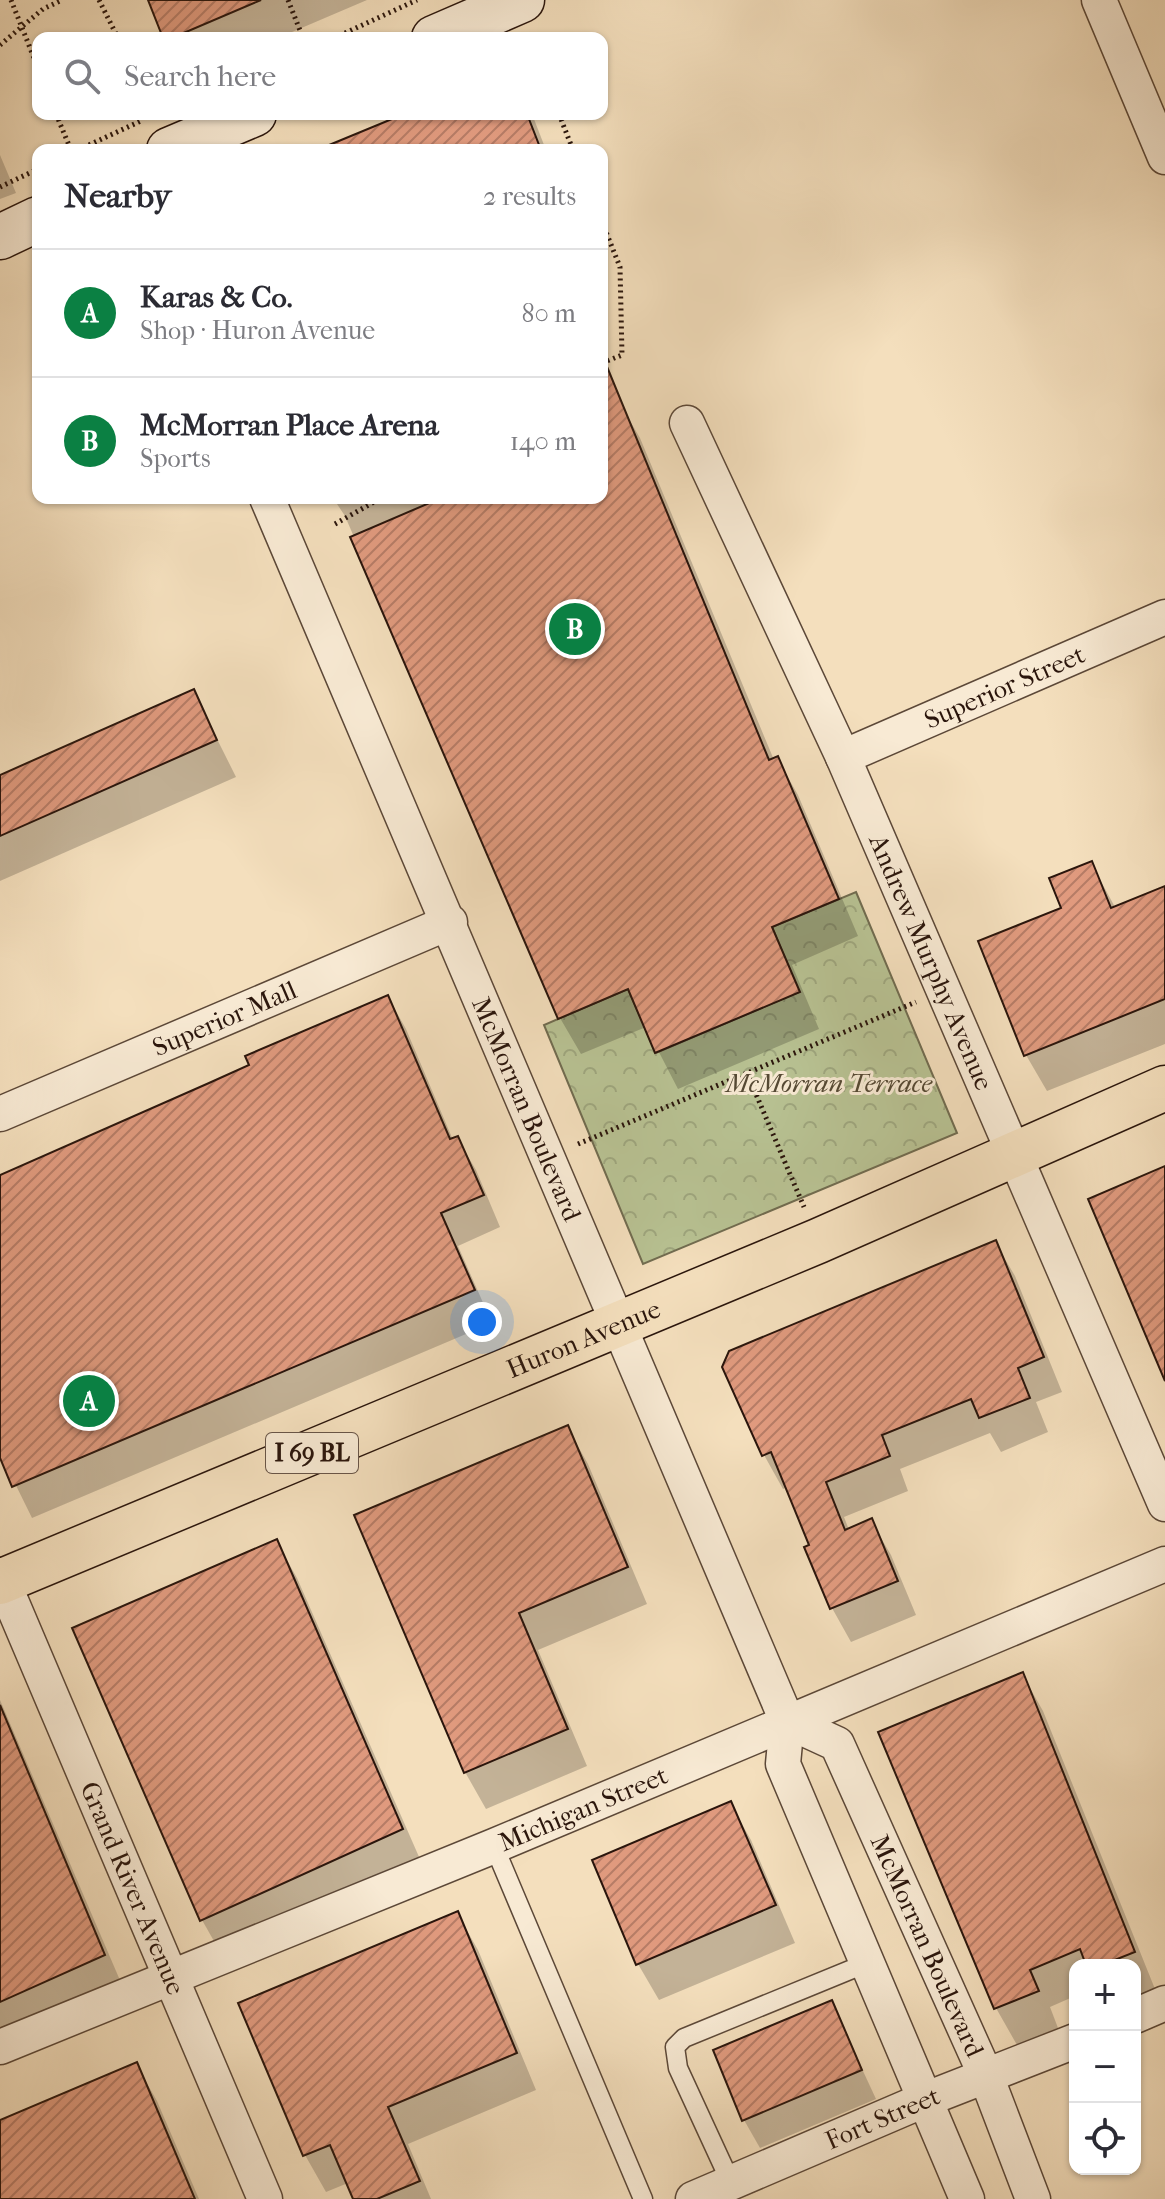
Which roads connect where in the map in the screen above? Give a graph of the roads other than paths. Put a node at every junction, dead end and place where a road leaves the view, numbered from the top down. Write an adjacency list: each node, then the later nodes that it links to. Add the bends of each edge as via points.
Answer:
1 (522, 0): 3 (street)
2 (1099, 0): 6 (street)
3 (448, 32)
4 (240, 120): 5 (street)
5 (183, 144)
6 (1165, 157)
7 (32, 222): 8 (street)
8 (0, 237)
9 (687, 423): 12 (street, Andrew Murphy Avenue)
10 (270, 504): 13 (street, McMorran Boulevard)
11 (1165, 617): 12 (street, Superior Street)
12 (843, 757): 16 (street, Andrew Murphy Avenue)
13 (450, 922): 15 (street, Superior Mall); 17 (street, McMorran Boulevard)
14 (1165, 1088): 16 (main road, Huron Avenue / I 69 BL)
15 (0, 1114)
16 (1013, 1154): 17 (main road, Huron Avenue / I 69 BL); 18 (street, Andrew Murphy Avenue)
17 (622, 1325): 20 (main road, Huron Avenue / I 69 BL); 21 (street, McMorran Boulevard)
18 (1165, 1504)
19 (1165, 1564): 21 (street, Michigan Street)
20 (1, 1579): 24 (street, Grand River Avenue)
21 (787, 1721): 22 (street, Michigan Street); 23 (street, McMorran Boulevard, via 783,1764); 29 (street, McMorran Boulevard, via 837,1744)
22 (494, 1846): 24 (street, Michigan Street); 33 (lane)
23 (867, 1963): 30 (street, McMorran Boulevard); 31 (lane, via 684,2038 675,2047 678,2068)
24 (171, 1979): 28 (street, Michigan Street); 32 (street, Grand River Avenue)
25 (1165, 2003): 26 (street)
26 (1141, 2013)
27 (1069, 2043): 29 (street, Fort Street)
28 (0, 2047)
29 (986, 2076): 30 (street, Fort Street); 36 (street, McMorran Boulevard)
30 (924, 2100): 31 (street, Fort Street); 35 (street, McMorran Boulevard)
31 (731, 2183): 34 (street, Fort Street)
32 (265, 2199)
33 (643, 2199)
34 (693, 2199)
35 (967, 2199)
36 (1033, 2199)

